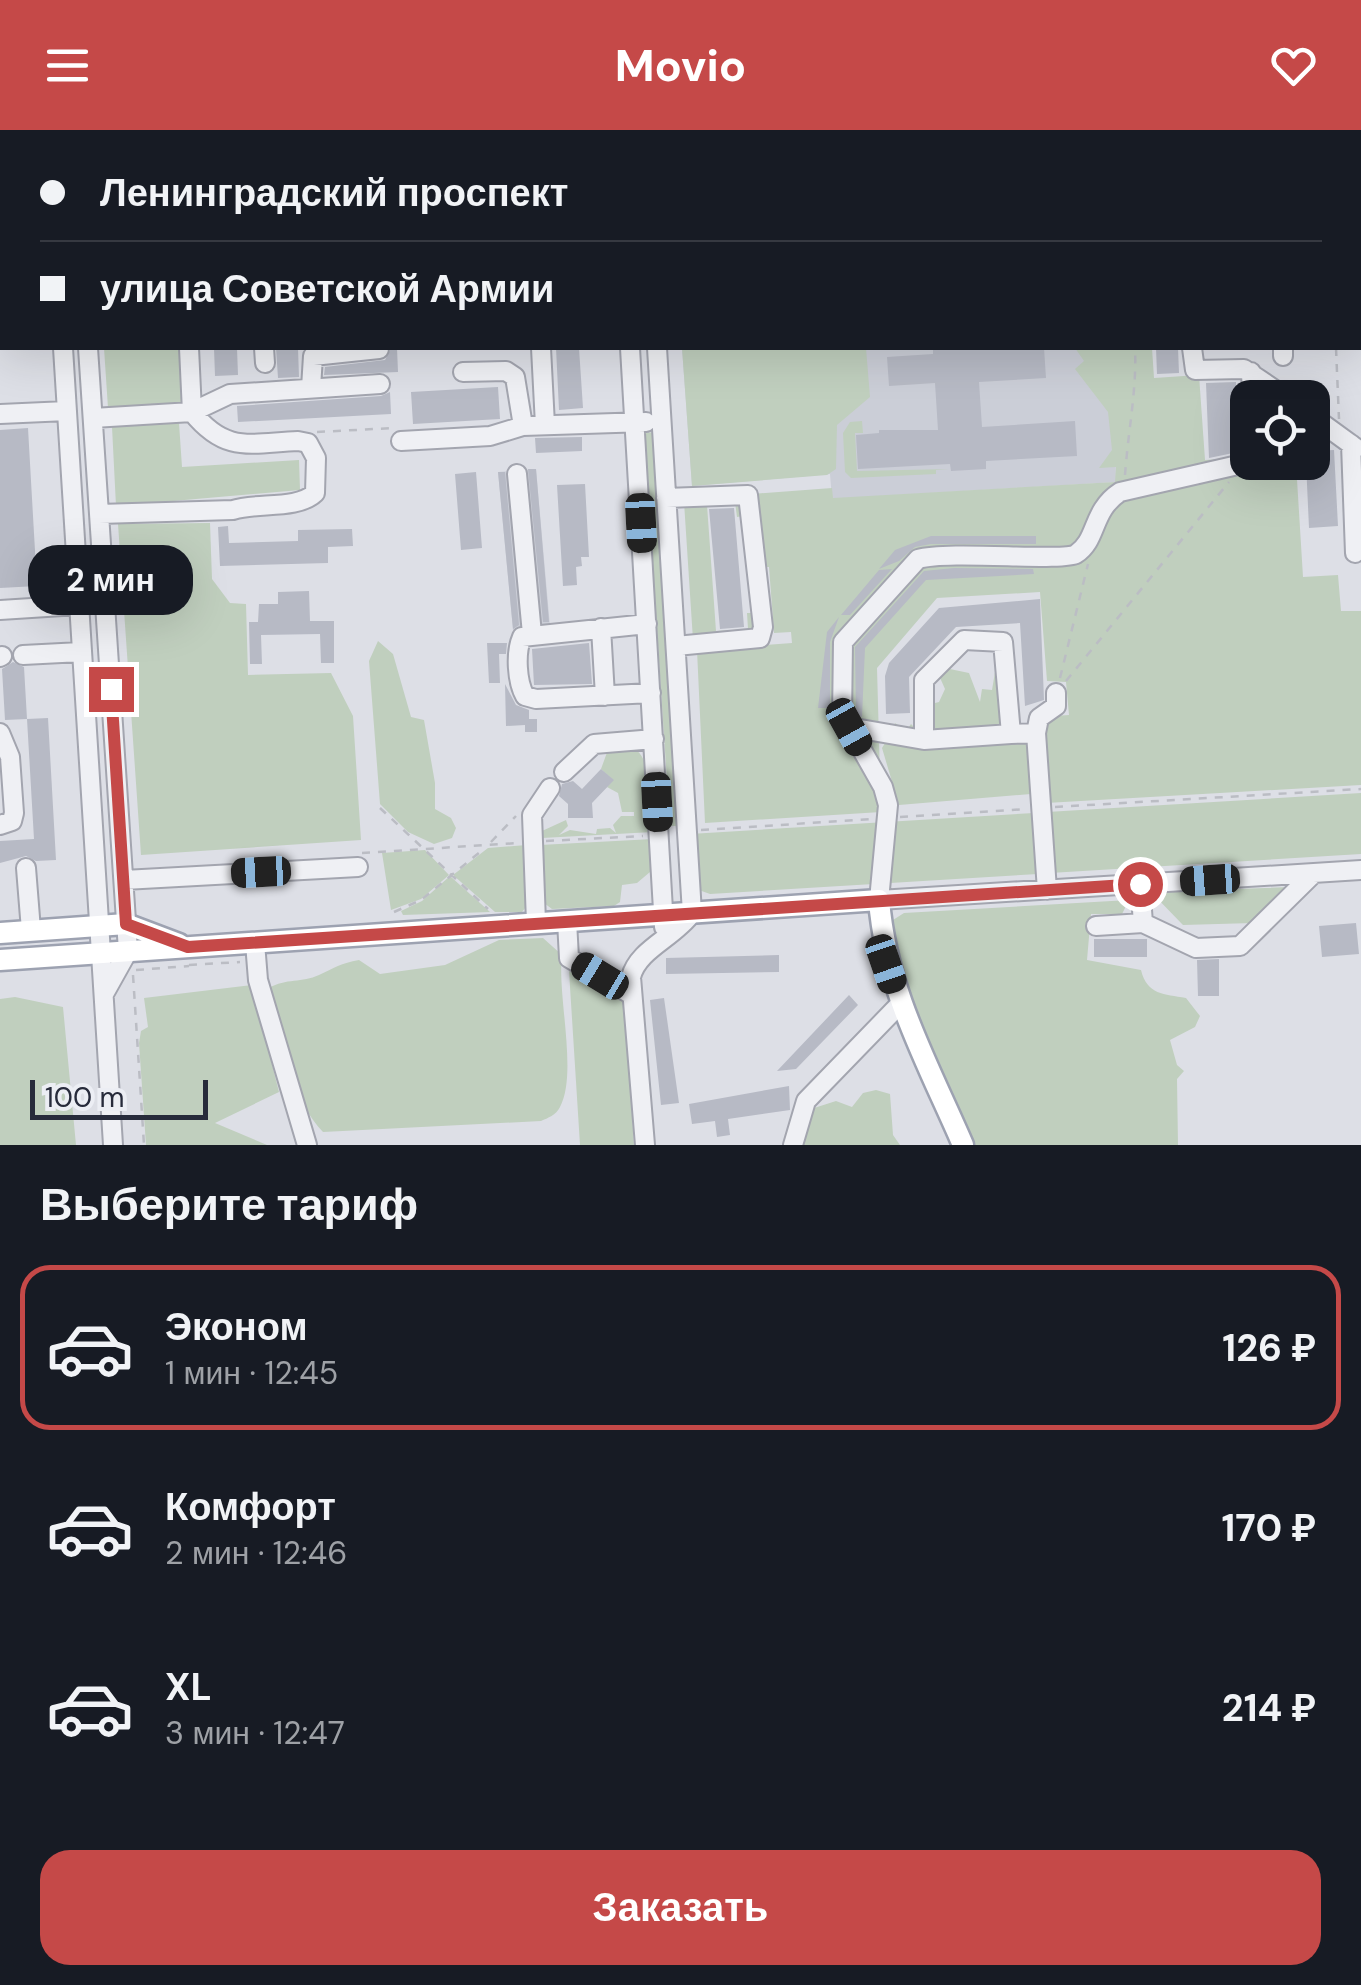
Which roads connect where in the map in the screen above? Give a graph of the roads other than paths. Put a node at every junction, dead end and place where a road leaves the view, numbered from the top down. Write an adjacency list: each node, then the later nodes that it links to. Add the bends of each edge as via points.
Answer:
1 (63, 350): 15 (street)
2 (88, 350): 18 (street)
3 (189, 350): 16 (street)
4 (370, 350): 14 (street, via 313,356)
5 (541, 350): 21 (street)
6 (630, 350): 20 (street)
7 (657, 350): 19 (street)
8 (1192, 350): 10 (street, via 1195,370)
9 (463, 372): 22 (street, via 506,371 515,377)
10 (1251, 372): 11 (street); 12 (street)
11 (1251, 380)
12 (1262, 380)
13 (380, 384): 14 (street)
14 (312, 388): 16 (street, via 230,394)
15 (67, 411): 17 (street); 31 (street)
16 (192, 412): 18 (street); 29 (street, via 231,444 308,443 316,458 315,493 234,510)
17 (0, 414)
18 (93, 418): 29 (street)
19 (662, 421): 20 (street); 27 (street)
20 (635, 422): 21 (street); 35 (street)
21 (545, 425): 22 (street)
22 (522, 426): 23 (street, via 490,436)
23 (402, 441)
24 (1350, 444): 28 (street)
25 (1230, 468): 44 (street, via 1124,490 1104,502 1081,551 1070,557 927,557 912,564 843,642 840,710)
26 (517, 474): 37 (street)
27 (666, 498): 38 (street); 38 (street, via 748,495 763,627 760,638 748,642)
28 (1357, 503): 32 (street)
29 (99, 514): 30 (street)
30 (101, 543): 31 (street); 57 (street)
31 (74, 544): 33 (street)
32 (1355, 553)
33 (78, 604): 34 (street); 39 (street)
34 (0, 610)
35 (647, 624): 36 (street); 41 (street)
36 (601, 628): 37 (street); 43 (street)
37 (532, 634): 43 (street, via 518,645 525,696)
38 (676, 646): 61 (street)
39 (81, 652): 40 (street); 67 (street)
40 (23, 655)
41 (651, 694): 43 (street); 48 (street)
42 (1056, 694): 46 (street, via 1056,706 1039,718)
43 (606, 696)
44 (849, 727): 49 (street); 60 (street, via 883,787 889,818)
45 (0, 732): 52 (street, via 10,758 14,813)
46 (1036, 733): 47 (street); 59 (street)
47 (1011, 734): 49 (street); 49 (street, via 1003,642 964,640 921,688)
48 (654, 738): 50 (street, via 594,744); 62 (street)
49 (924, 740)
50 (564, 772)
51 (550, 788): 64 (street, via 532,815)
52 (0, 826)
53 (357, 860): 57 (street)
54 (26, 868): 69 (street)
55 (1361, 870): 56 (street)
56 (1314, 873): 58 (street); 65 (street, via 1240,946 1196,948)
57 (124, 880): 66 (street)
58 (1140, 884): 59 (street); 65 (street)
59 (1047, 890): 60 (street)
60 (880, 900): 61 (main road); 79 (main road, via 886,964)
61 (692, 913): 62 (main road); 72 (street)
62 (663, 914): 63 (main road); 72 (street)
63 (566, 920): 64 (main road); 78 (street, via 569,958)
64 (536, 922): 71 (main road)
65 (1143, 923): 68 (street)
66 (126, 924): 67 (main road); 73 (street); 75 (main road)
67 (100, 926): 69 (main road); 74 (street)
68 (1096, 926)
69 (31, 930): 70 (main road)
70 (3, 931)
71 (255, 942): 75 (main road); 81 (street, via 258,980)
72 (664, 943): 78 (street, via 635,964)
73 (128, 950): 74 (main road); 75 (main road); 77 (street)
74 (102, 952): 76 (main road); 77 (street)
75 (188, 957)
76 (0, 960)
77 (104, 994): 80 (street)
78 (632, 995): 82 (street)
79 (901, 1003): 83 (street, via 806,1100); 84 (main road)
80 (112, 1145)
81 (308, 1145)
82 (645, 1145)
83 (793, 1145)
84 (963, 1145)

